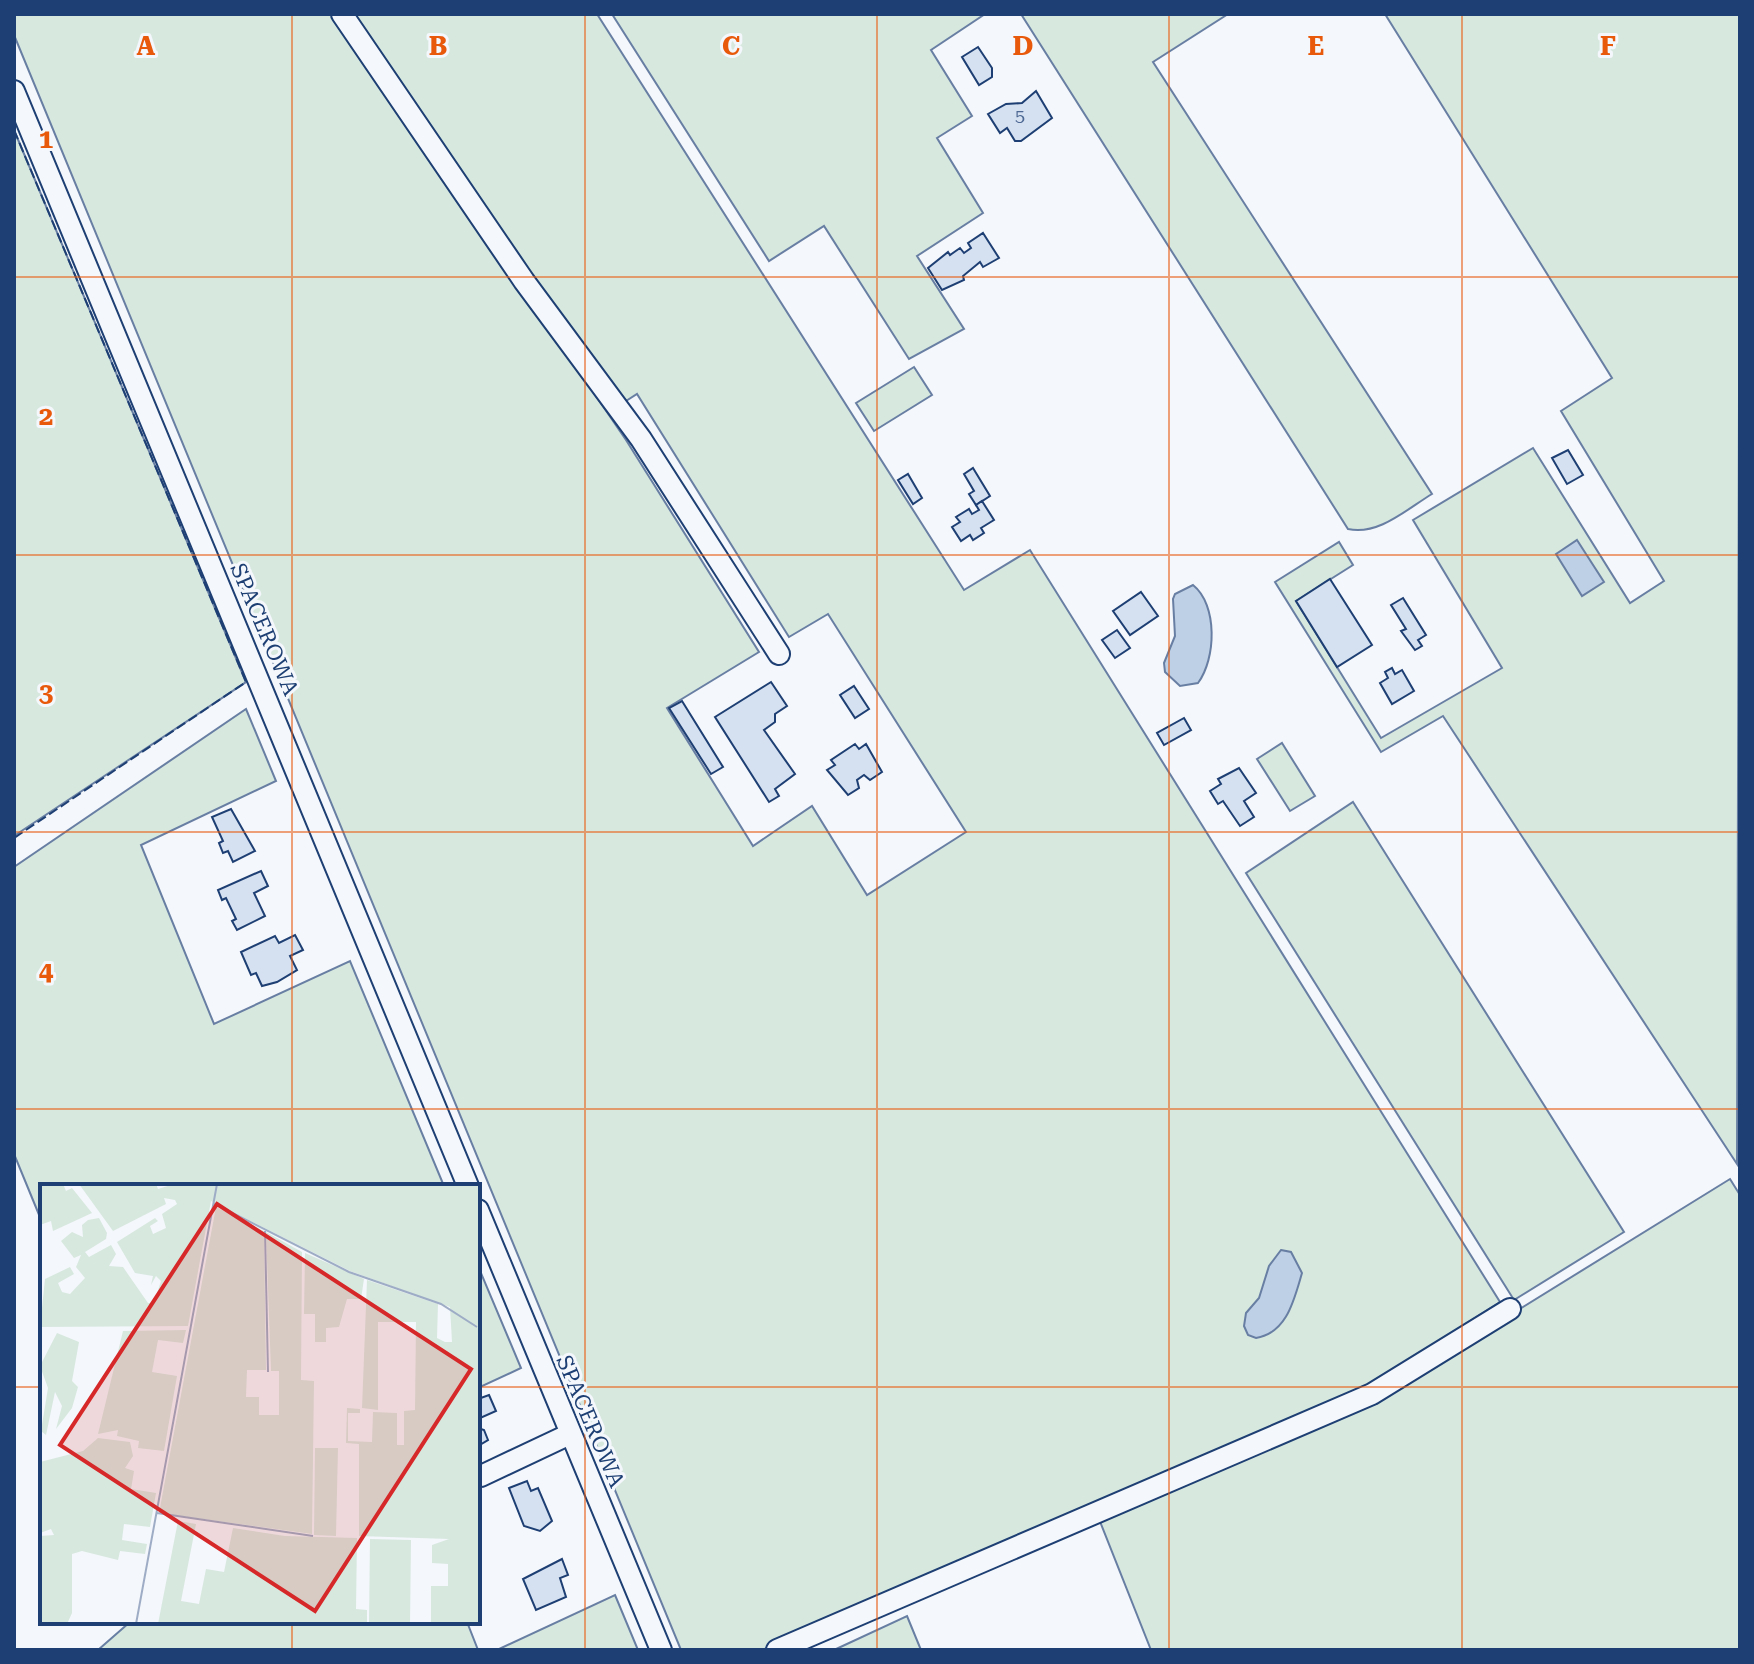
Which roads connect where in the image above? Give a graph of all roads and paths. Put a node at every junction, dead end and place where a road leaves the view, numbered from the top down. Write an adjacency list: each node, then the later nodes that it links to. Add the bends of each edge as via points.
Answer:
1 (342, 14): 3 (street, via 524,281 641,439)
2 (14, 91): 4 (street, SPACEROWA)
3 (779, 654)
4 (467, 1184)
5 (480, 1215): 7 (street, SPACEROWA)
6 (1510, 1309): 10 (street, via 1372,1394)
7 (570, 1434): 8 (street); 9 (street, SPACEROWA)
8 (481, 1476)
9 (661, 1650)
10 (777, 1650)

